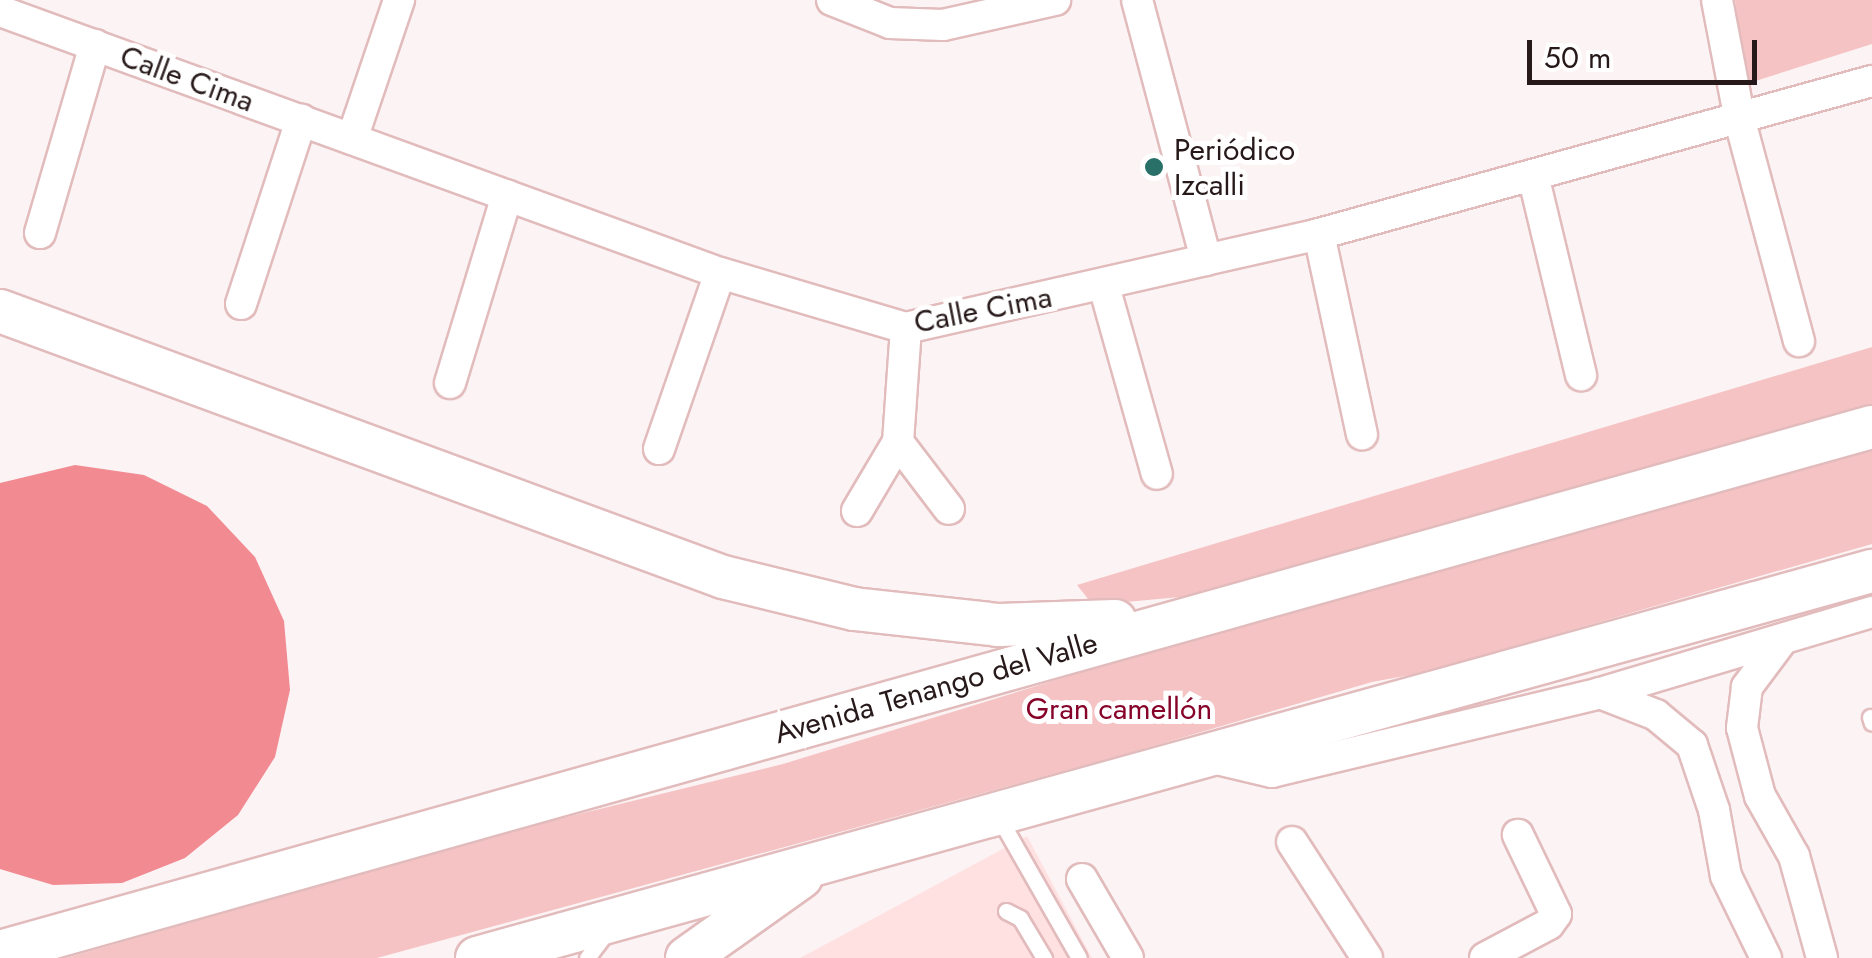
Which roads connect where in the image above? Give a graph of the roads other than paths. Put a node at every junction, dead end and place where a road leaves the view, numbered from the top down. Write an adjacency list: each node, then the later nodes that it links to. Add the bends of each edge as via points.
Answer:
1 (400, 0): 11 (street)
2 (832, 0): 3 (street, via 890,22 943,25)
3 (1055, 0)
4 (1137, 0): 16 (street)
5 (1717, 0): 10 (street)
6 (0, 12): 7 (street, Calle Cima)
7 (95, 45): 9 (street, Calle Cima); 14 (street)
8 (1872, 82): 10 (street, Calle Cima)
9 (300, 120): 11 (street, Calle Cima); 19 (street)
10 (1740, 121): 12 (street, Calle Cima); 22 (street)
11 (352, 140): 13 (street, Calle Cima)
12 (1534, 176): 15 (street, Calle Cima); 23 (street)
13 (508, 195): 17 (street, Calle Cima); 24 (street)
14 (40, 233)
15 (1319, 234): 16 (street, Calle Cima); 26 (street)
16 (1206, 260): 18 (street, Calle Cima)
17 (720, 273): 21 (street, Calle Cima); 28 (street)
18 (1104, 286): 21 (street, Calle Cima); 29 (street)
19 (241, 304)
20 (0, 311): 34 (main road, via 724,577 854,609 998,625)
21 (906, 328): 27 (street)
22 (1798, 341)
23 (1581, 375)
24 (450, 382)
25 (1872, 427): 34 (main road, Avenida Tenango del Valle)
26 (1362, 434)
27 (898, 442): 30 (street); 31 (street)
28 (659, 448)
29 (1157, 474)
30 (950, 509)
31 (857, 511)
32 (1872, 571): 37 (main road)
33 (1872, 612): 35 (street)
34 (1185, 618): 47 (main road, Avenida Tenango del Valle)
35 (1784, 637): 36 (street); 39 (street, via 1756,669 1743,705 1746,754)
36 (1600, 693): 37 (street, via 1272,772); 41 (street, via 1656,715 1692,745)
37 (1202, 756): 38 (main road)
38 (996, 812): 43 (main road); 52 (lane)
39 (1769, 817): 41 (street); 57 (street, via 1794,856)
40 (1518, 835): 55 (street, via 1556,914)
41 (1718, 838): 56 (street, via 1726,876)
42 (1292, 842): 54 (street)
43 (828, 858): 46 (main road); 50 (main road)
44 (1082, 879): 53 (street)
45 (1006, 910): 51 (lane, via 1020,918)
46 (616, 919): 48 (main road); 49 (lane)
47 (0, 952)
48 (482, 957)
49 (588, 958)
50 (687, 958)
51 (1044, 958)
52 (1079, 958)
53 (1128, 958)
54 (1367, 958)
55 (1484, 958)
56 (1766, 958)
57 (1822, 958)

